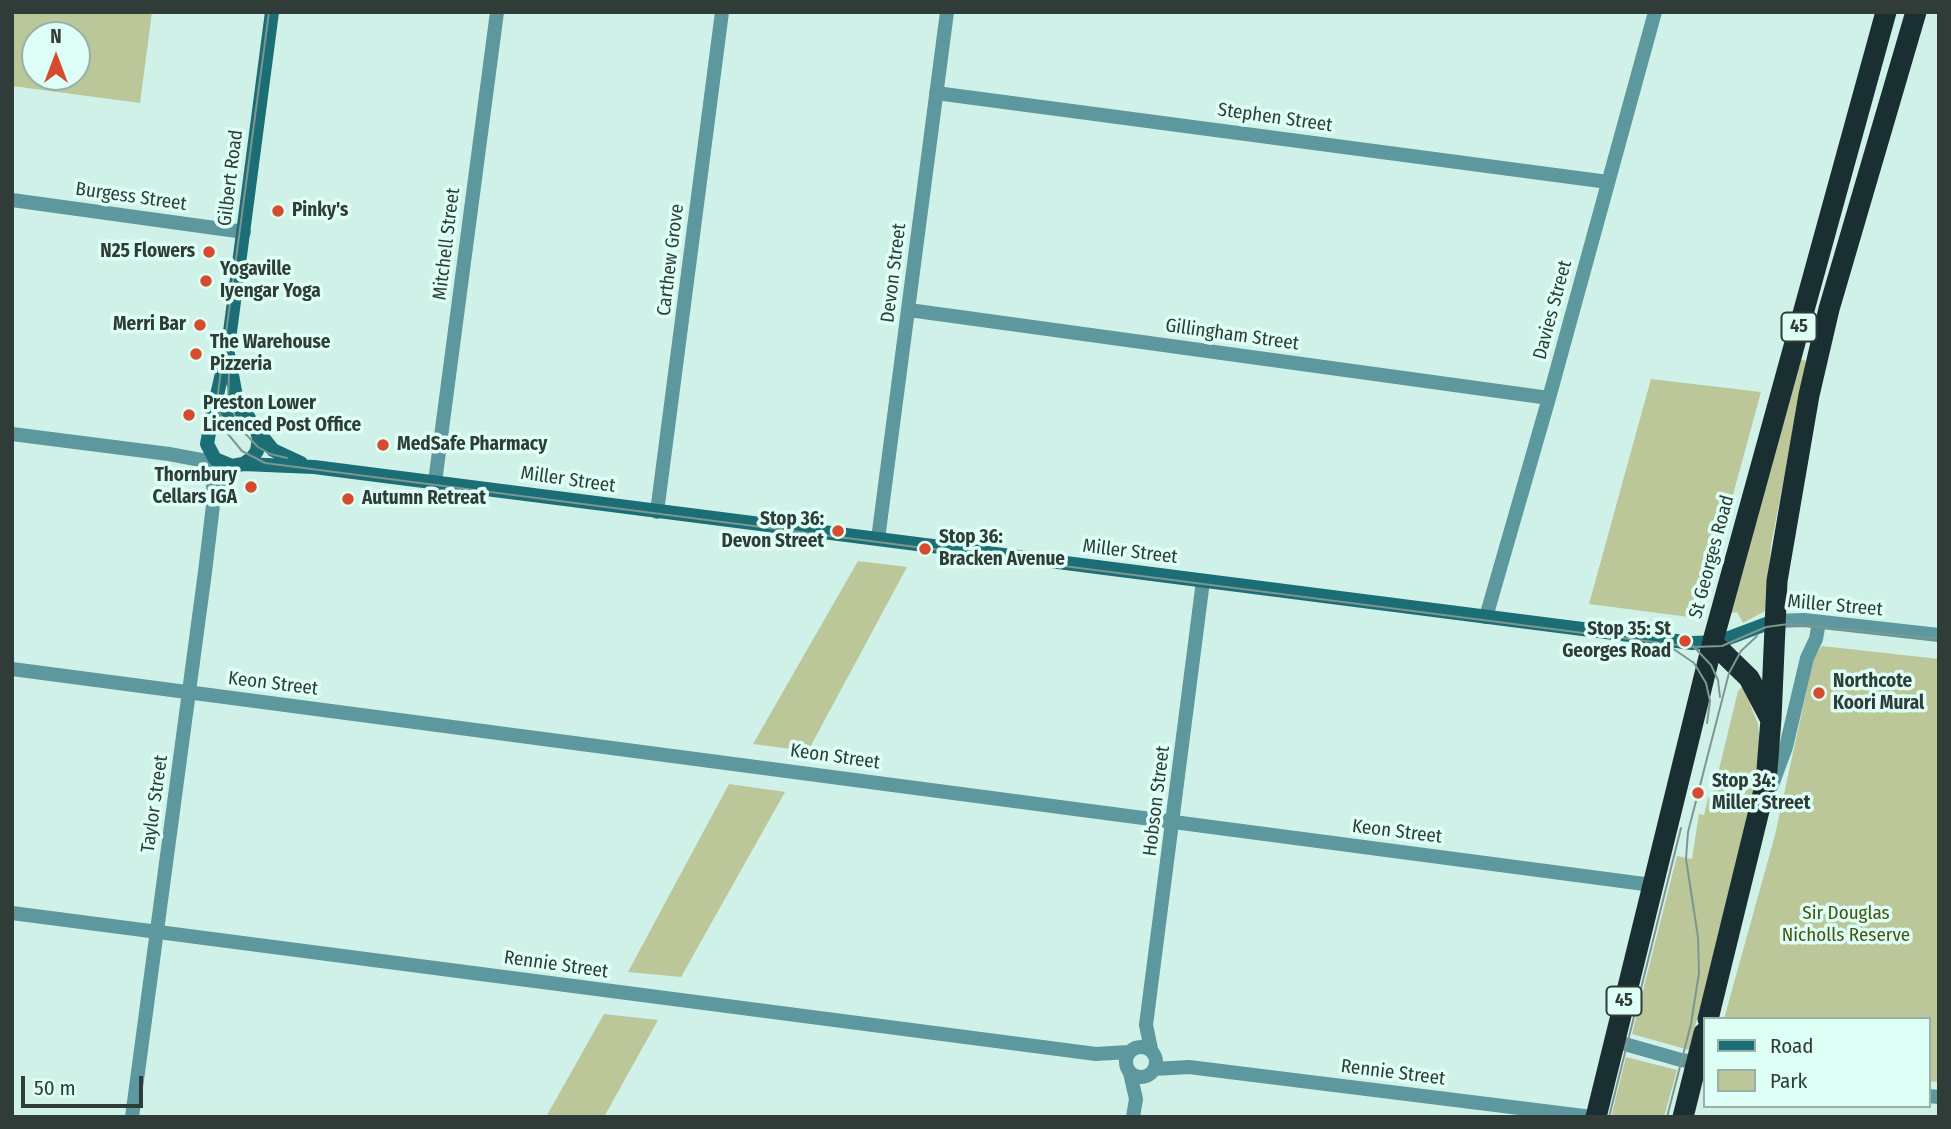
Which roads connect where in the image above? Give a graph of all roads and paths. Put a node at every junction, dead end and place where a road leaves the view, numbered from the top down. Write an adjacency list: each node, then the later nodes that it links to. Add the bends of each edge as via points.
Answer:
1 (272, 12): 11 (street, Gilbert Road)
2 (497, 12): 22 (street, Mitchell Street)
3 (722, 12): 24 (street, Carthew Grove)
4 (947, 12): 8 (street, Devon Street)
5 (1655, 12): 9 (street, Davies Street)
6 (1886, 12): 31 (highway, St Georges Road / 45)
7 (1916, 12): 28 (highway, 45, via 1821,341 1784,530)
8 (936, 93): 9 (street, Stephen Street); 12 (street, Devon Street)
9 (1608, 182): 14 (street, Davies Street)
10 (12, 200): 11 (street, Burgess Street)
11 (244, 232): 13 (street, Gilbert Road)
12 (909, 310): 14 (street, Gillingham Street); 25 (street, Devon Street)
13 (227, 349): 15 (street, Gilbert Road, via 236,396); 16 (street, Gilbert Road)
14 (1549, 398): 27 (street, Davies Street)
15 (255, 427): 16 (street, via 245,417 228,415 218,419); 20 (street, via 258,447 252,458); 21 (street, Miller Street, via 273,450)
16 (208, 433): 18 (street, via 198,449); 19 (street, via 208,448)
17 (12, 434): 18 (street)
18 (170, 454): 19 (street)
19 (216, 460): 20 (street); 23 (street, Taylor Street)
20 (239, 465): 21 (street, Miller Street); 23 (street, Taylor Street, via 225,474)
21 (314, 467): 22 (street, Miller Street)
22 (435, 482): 24 (street, Miller Street)
23 (214, 497): 33 (street, Taylor Street)
24 (657, 512): 25 (street, Miller Street)
25 (878, 539): 26 (street, Miller Street)
26 (1203, 581): 27 (street, Miller Street); 35 (street, Hobson Street)
27 (1486, 617): 31 (street, Miller Street)
28 (1774, 621): 29 (street, Miller Street); 31 (street, Miller Street); 34 (highway, 45)
29 (1819, 622): 30 (street, Miller Street); 36 (street, via 1786,747)
30 (1939, 635)
31 (1713, 643): 34 (highway, via 1749,678); 37 (highway, St Georges Road / 45)
32 (12, 669): 33 (street, Keon Street)
33 (189, 692): 35 (street, Keon Street); 39 (street, Taylor Street)
34 (1771, 719): 36 (highway, 45, via 1766,782)
35 (1174, 822): 37 (street, Keon Street); 43 (street, Hobson Street)
36 (1756, 827): 40 (highway, 45)
37 (1652, 885): 41 (highway, St Georges Road / 45)
38 (12, 913): 39 (street, Rennie Street)
39 (156, 932): 42 (street, Rennie Street); 47 (street, Taylor Street)
40 (1708, 1017)
41 (1614, 1041): 44 (street); 49 (highway, St Georges Road / 45)
42 (1096, 1054): 43 (street, Rennie Street); 45 (street, Rennie Street)
43 (1145, 1058): 45 (street, via 1125,1059); 45 (street, Rennie Street, via 1140,1077); 46 (street, Hobson Street); 49 (street, Rennie Street)
44 (1700, 1063): 50 (highway)
45 (1128, 1071): 46 (street, Hobson Street)
46 (1136, 1098): 48 (street, Hobson Street)
47 (132, 1117)
48 (1133, 1117)
49 (1594, 1117)
50 (1683, 1117)

